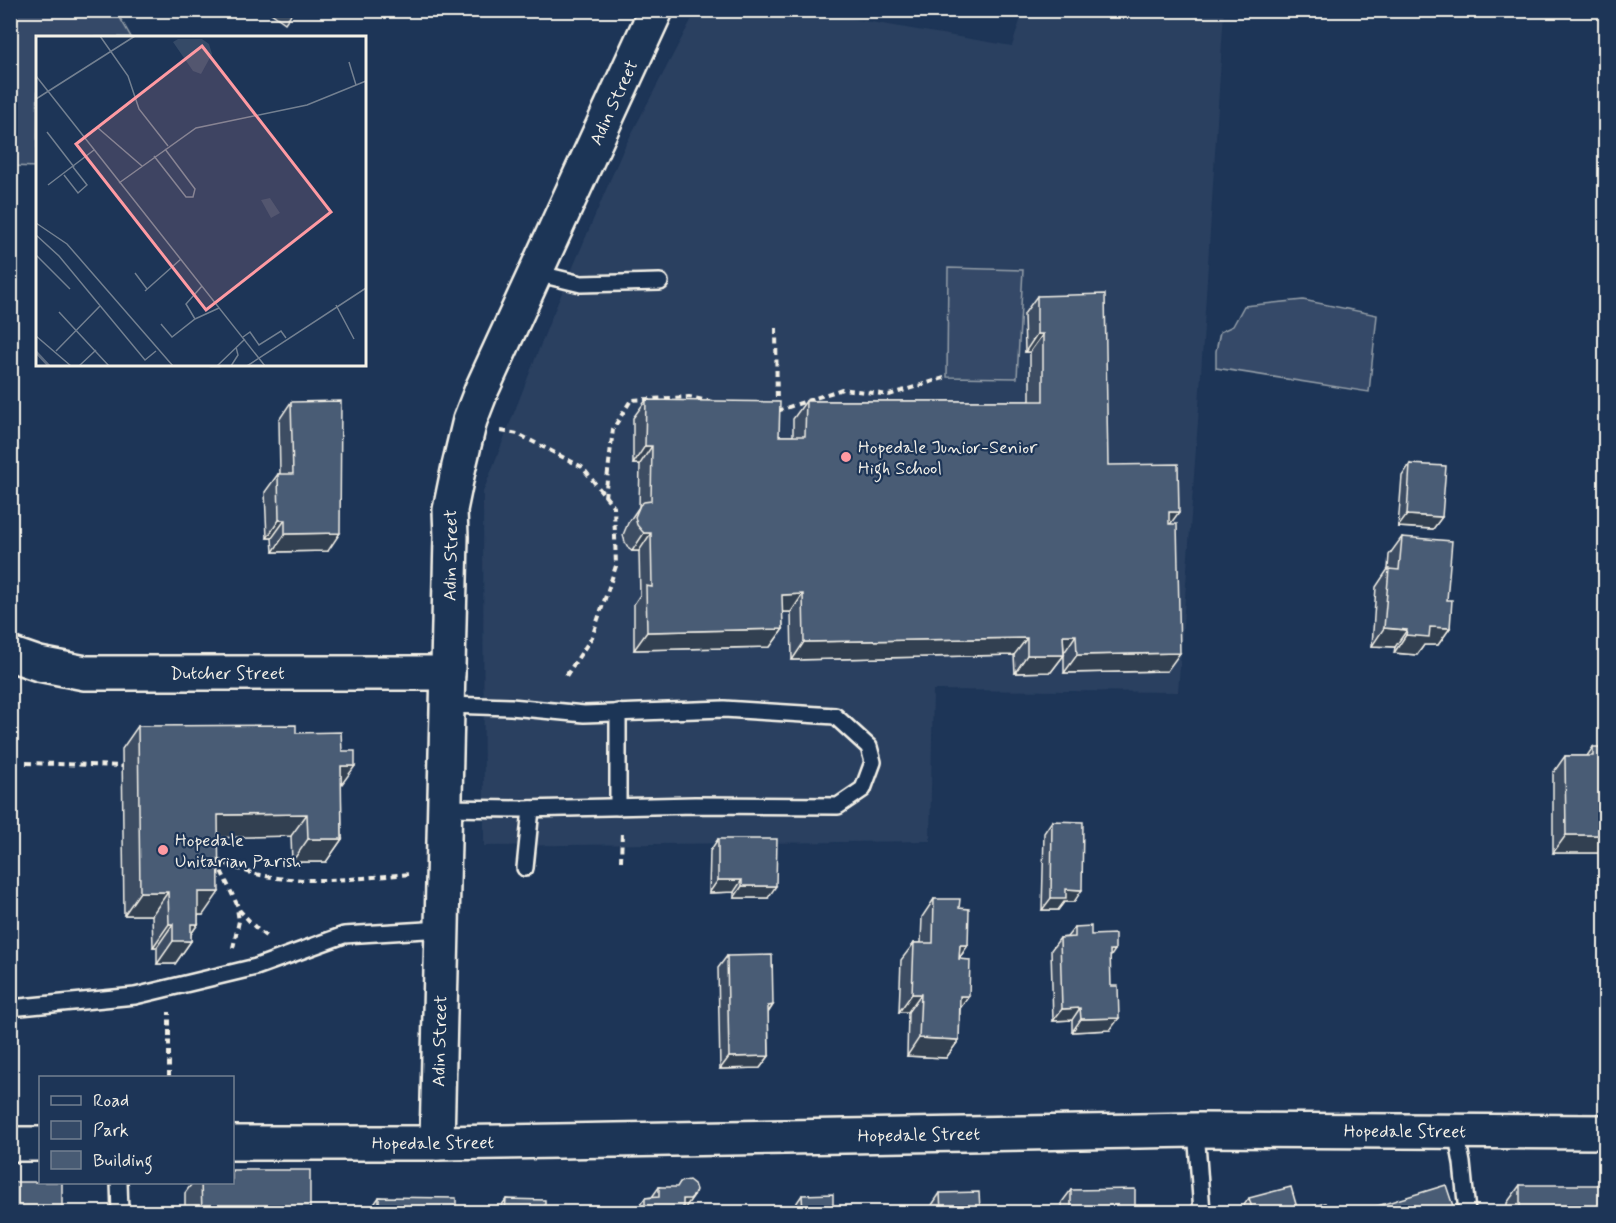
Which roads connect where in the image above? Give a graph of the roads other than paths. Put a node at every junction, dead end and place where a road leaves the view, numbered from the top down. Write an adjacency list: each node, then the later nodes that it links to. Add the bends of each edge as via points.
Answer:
1 (656, 10): 2 (street, Adin Street)
2 (536, 273): 3 (lane, via 581,284); 5 (street, Adin Street, via 482,389 459,466 450,510)
3 (660, 282)
4 (10, 654): 5 (street, Dutcher Street, via 85,673)
5 (448, 672): 6 (street, Adin Street)
6 (447, 705): 7 (lane, via 584,714); 9 (street, Adin Street)
7 (618, 712): 8 (lane); 8 (lane, via 724,709 835,716 869,747 873,762 863,789 838,806)
8 (618, 807): 10 (lane)
9 (444, 808): 10 (lane); 12 (street, Adin Street)
10 (531, 809): 11 (lane)
11 (525, 868)
12 (442, 929): 13 (lane, via 344,935 256,968 135,996); 18 (street, Adin Street)
13 (10, 1008)
14 (1196, 1130): 15 (street, Hopedale Street); 18 (street, Hopedale Street); 23 (lane)
15 (1456, 1131): 16 (street, Hopedale Street); 24 (lane)
16 (1605, 1132)
17 (234, 1143): 18 (street, Hopedale Street)
18 (437, 1143)
19 (10, 1144): 20 (street)
20 (39, 1144)
21 (119, 1184): 22 (lane)
22 (120, 1212)
23 (1202, 1212)
24 (1467, 1212)

